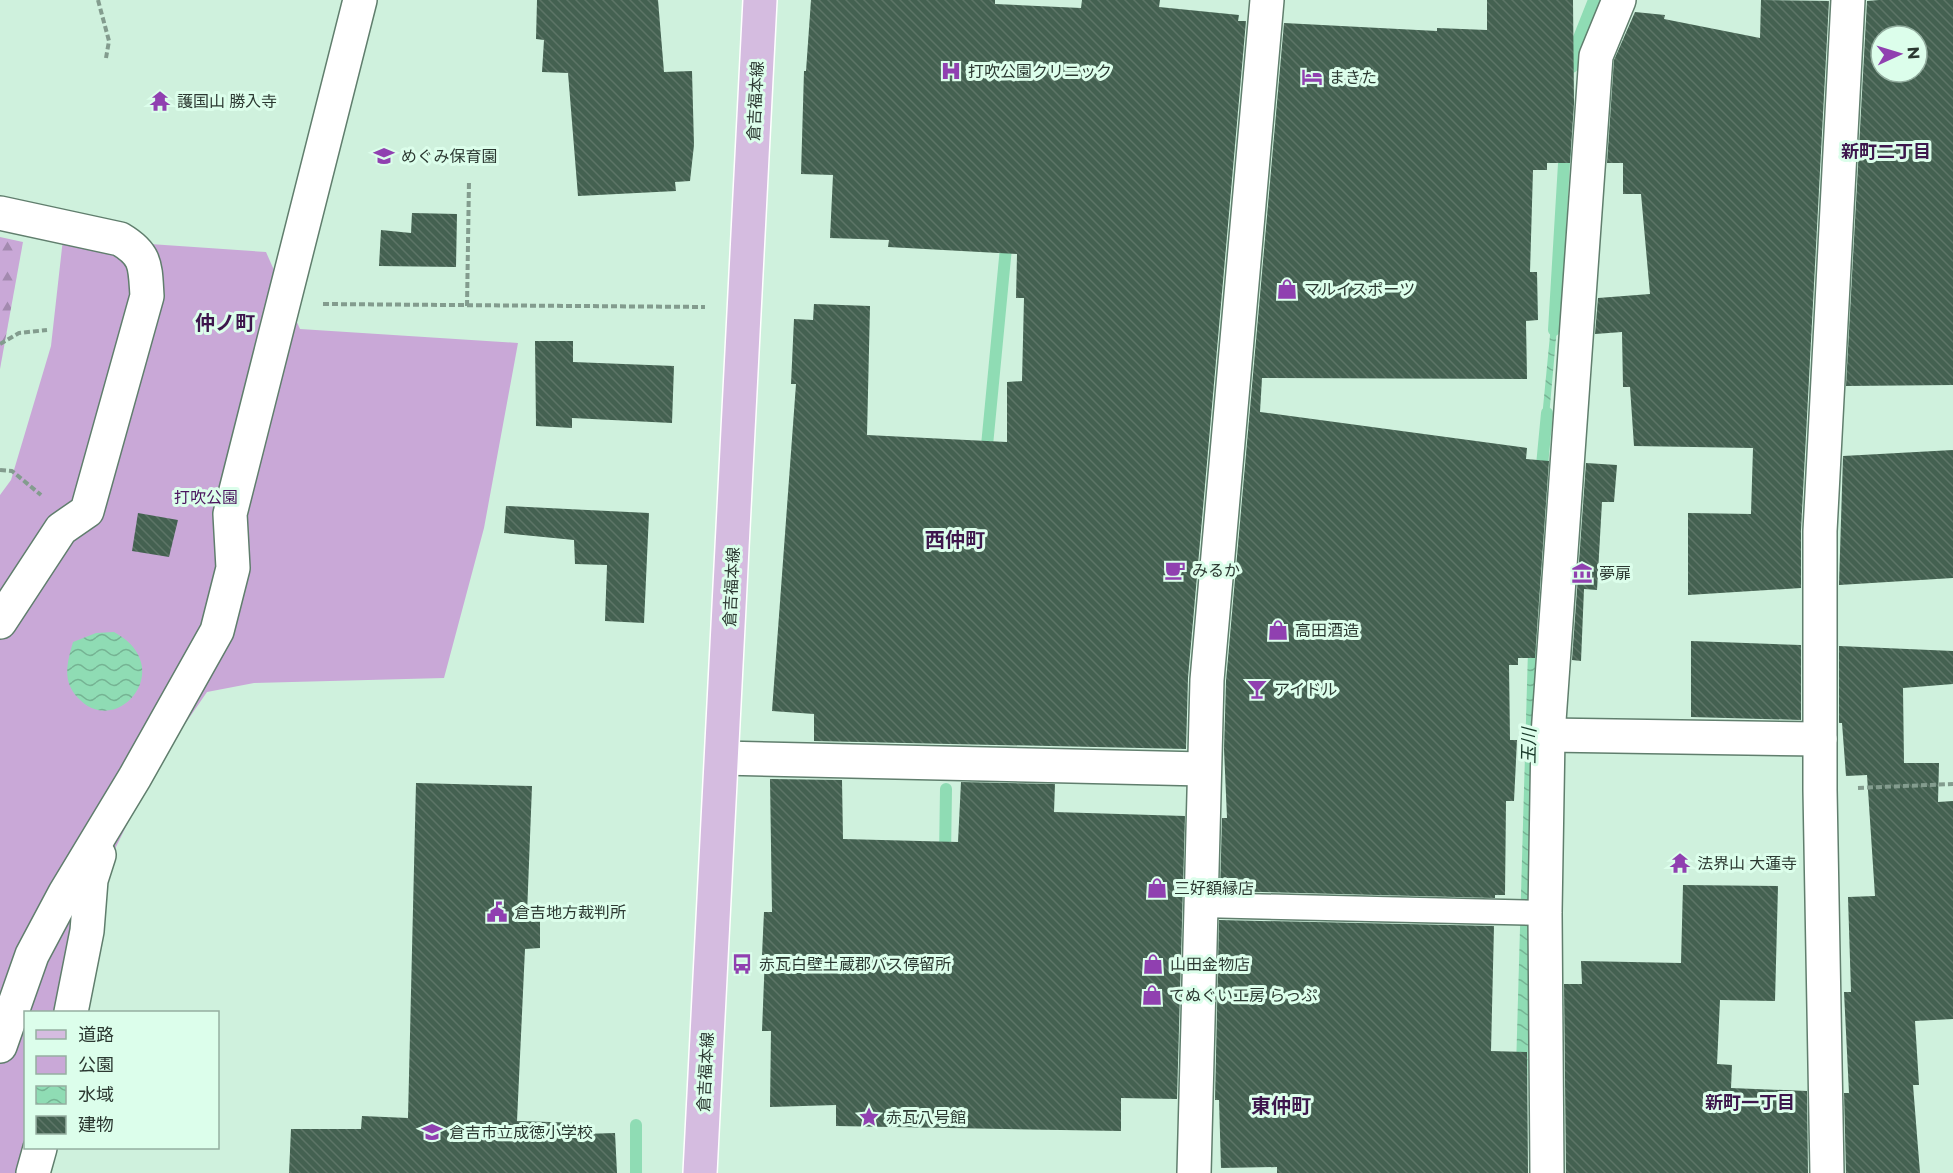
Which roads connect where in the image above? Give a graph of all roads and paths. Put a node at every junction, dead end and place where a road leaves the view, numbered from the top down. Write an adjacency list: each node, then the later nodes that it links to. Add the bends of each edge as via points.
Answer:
1 (99, 0): 7 (path, via 109,41)
2 (360, 0): 24 (street, via 230,514 233,568 217,631)
3 (760, 0): 20 (main road, 倉吉福本線)
4 (1267, 0): 21 (street, via 1207,680)
5 (1619, 0): 18 (street, via 1596,56)
6 (1848, 0): 19 (street, via 1820,531)
7 (106, 58)
8 (469, 180): 11 (path)
9 (0, 213): 16 (street, via 120,239 136,249 146,268 147,296 136,343 87,511)
10 (322, 304): 11 (path)
11 (467, 306): 12 (path)
12 (705, 307)
13 (47, 330): 14 (path, via 19,333)
14 (0, 344)
15 (0, 470): 16 (path, via 12,471 43,498)
16 (57, 536): 17 (street)
17 (0, 622)
18 (1548, 735): 19 (street); 26 (street)
19 (1820, 739): 23 (street)
20 (722, 758): 21 (street); 31 (main road, 倉吉福本線)
21 (1203, 769): 25 (street)
22 (1953, 783): 23 (path)
23 (1820, 790): 34 (street)
24 (108, 824): 27 (street, via 91,880 87,931); 28 (street, via 32,955)
25 (1200, 905): 26 (lane); 32 (street)
26 (1545, 913): 33 (street)
27 (72, 1011)
28 (0, 1046)
29 (40, 1149): 30 (street)
30 (33, 1173)
31 (700, 1173)
32 (1194, 1173)
33 (1547, 1173)
34 (1827, 1173)

